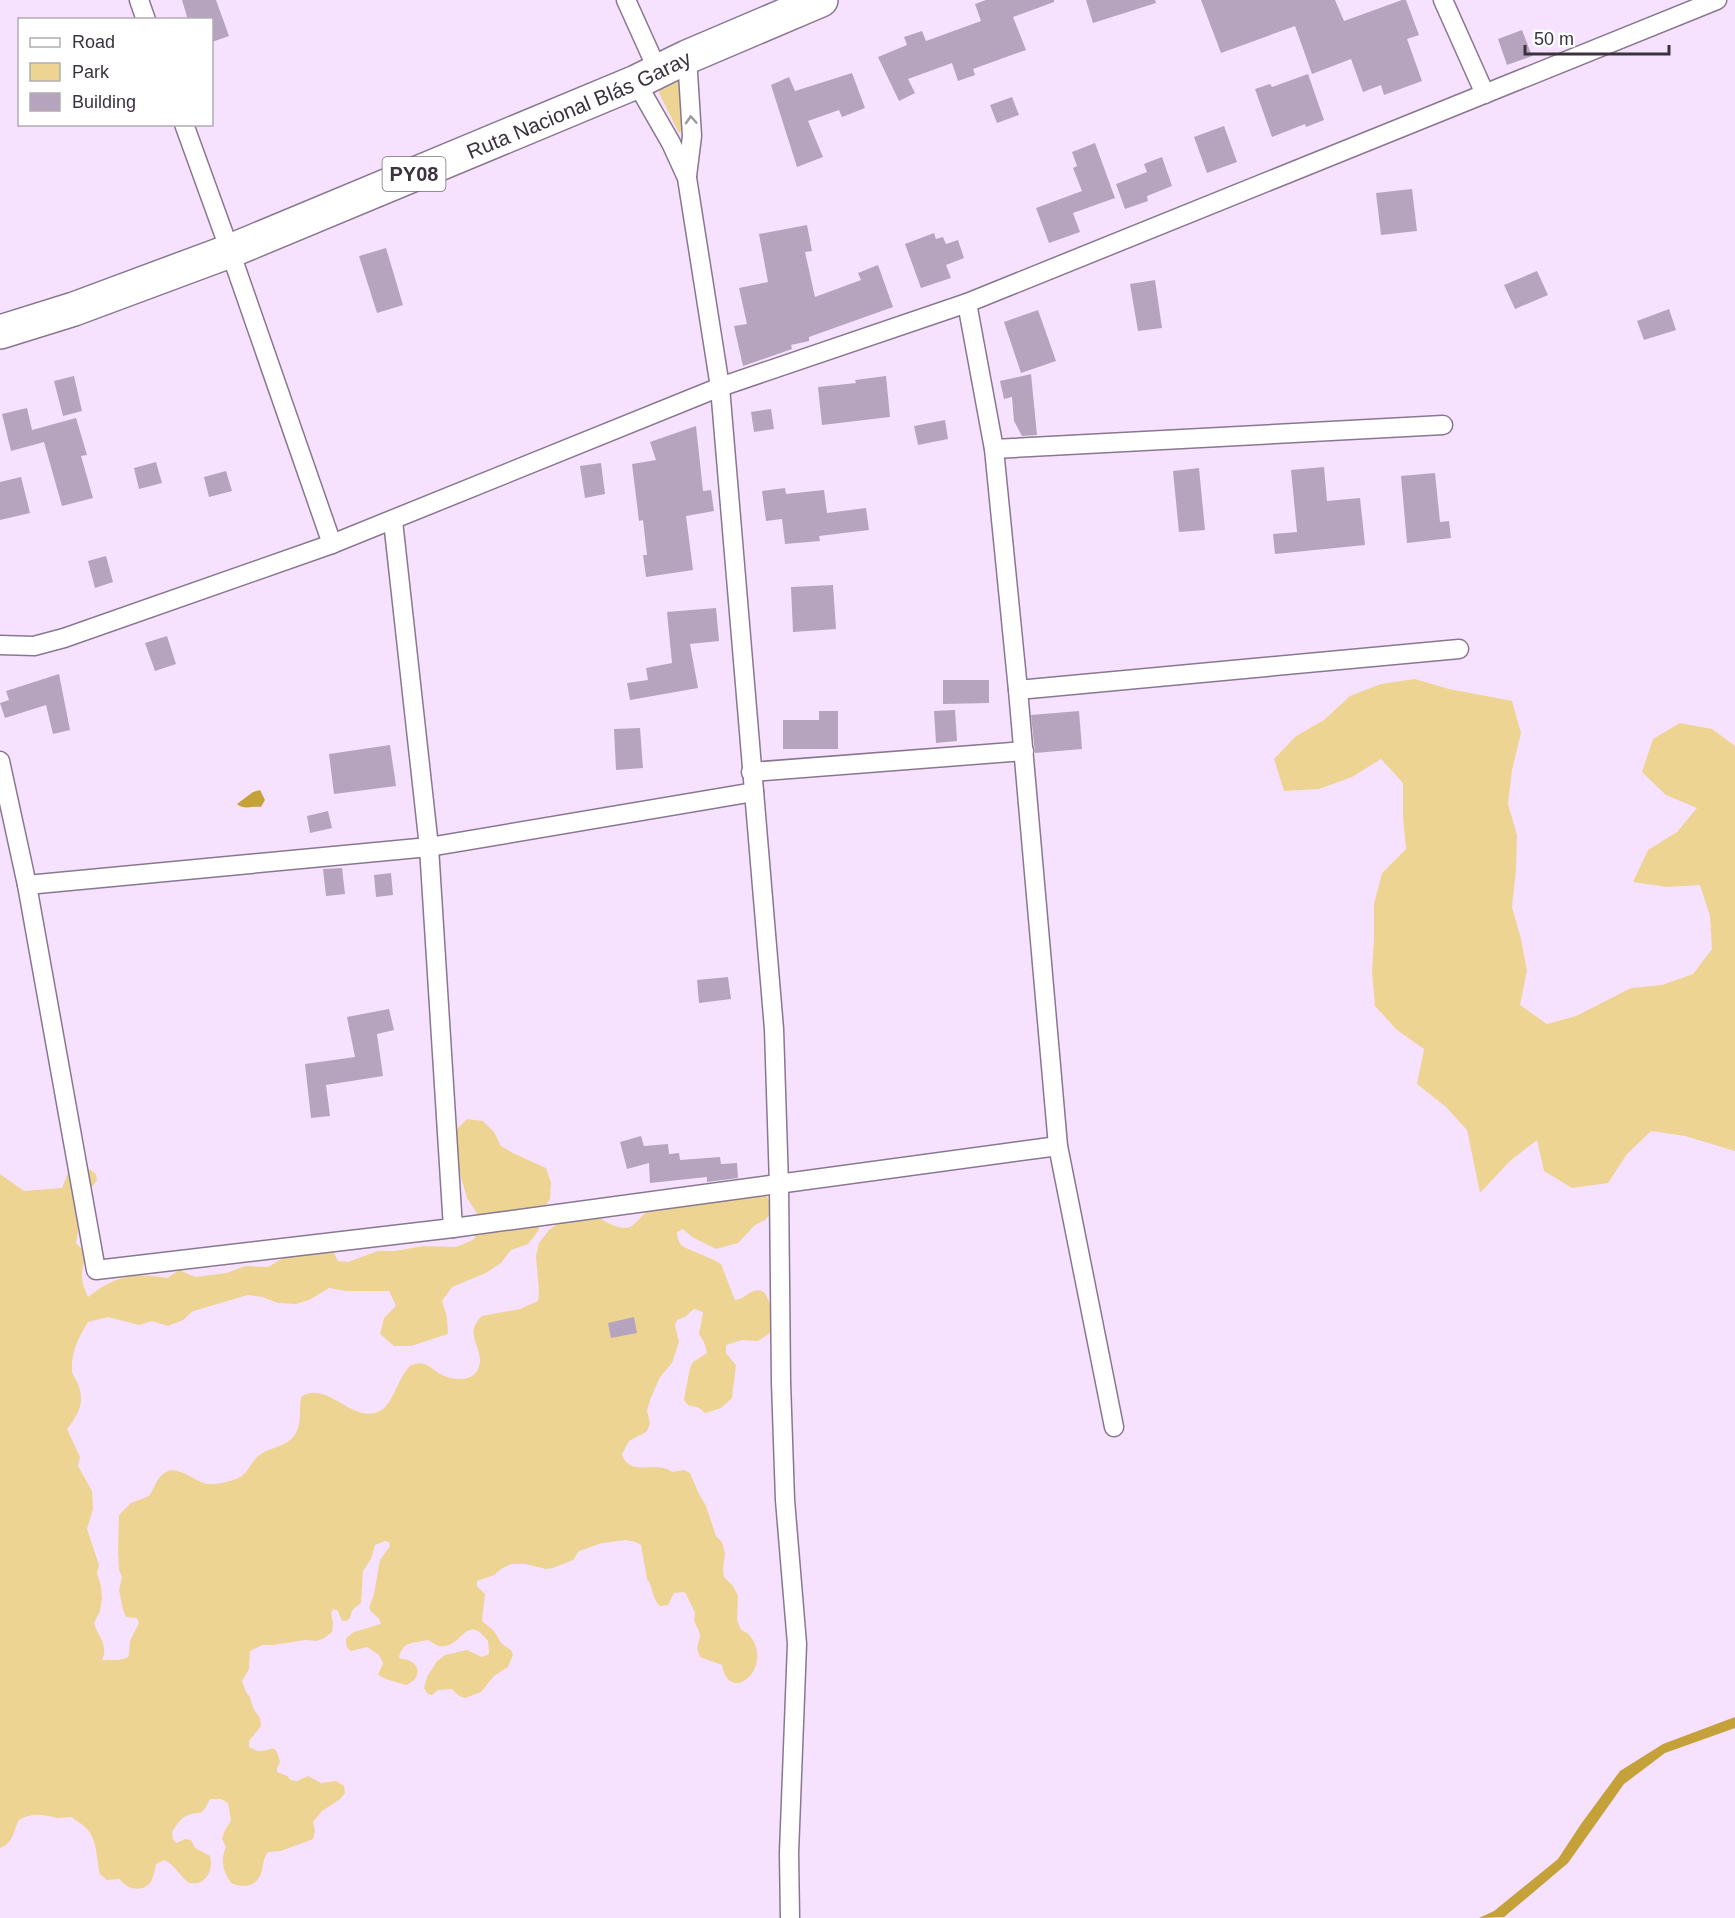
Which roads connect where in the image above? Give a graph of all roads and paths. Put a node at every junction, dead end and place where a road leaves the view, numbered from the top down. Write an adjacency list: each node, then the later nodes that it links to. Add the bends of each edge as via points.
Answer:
1 (138, 0): 6 (street)
2 (626, 0): 8 (street)
3 (821, 0): 7 (highway, Ruta Nacional Blás Garay / PY08)
4 (1443, 0): 9 (street)
5 (1715, 0): 9 (street)
6 (145, 18)
7 (687, 57): 8 (highway, Ruta Nacional Blás Garay / PY08); 11 (street, one-way to 7, via 692,136)
8 (647, 76): 11 (street); 12 (highway, Ruta Nacional Blás Garay / PY08)
9 (1485, 94): 13 (street)
10 (185, 126): 12 (street)
11 (687, 178): 15 (street)
12 (230, 251): 14 (highway, Ruta Nacional Blás Garay / PY08); 19 (street)
13 (967, 303): 15 (street); 17 (street)
14 (0, 332)
15 (720, 387): 18 (street); 25 (street)
16 (1443, 425): 17 (street)
17 (994, 449): 22 (street)
18 (393, 521): 19 (street); 27 (street)
19 (332, 544): 20 (street, via 64,638 34,646)
20 (0, 645)
21 (1459, 649): 22 (street)
22 (1018, 690): 23 (street)
23 (1024, 751): 25 (street); 29 (street)
24 (0, 761): 28 (street)
25 (752, 772): 26 (street)
26 (754, 792): 27 (street); 30 (street, via 774,1029)
27 (429, 847): 28 (street); 31 (street)
28 (27, 885): 31 (street, via 96,1270)
29 (1058, 1146): 30 (street); 32 (street)
30 (779, 1185): 31 (street); 33 (street, via 785,1500 797,1644)
31 (453, 1228)
32 (1114, 1428)
33 (790, 1918)

